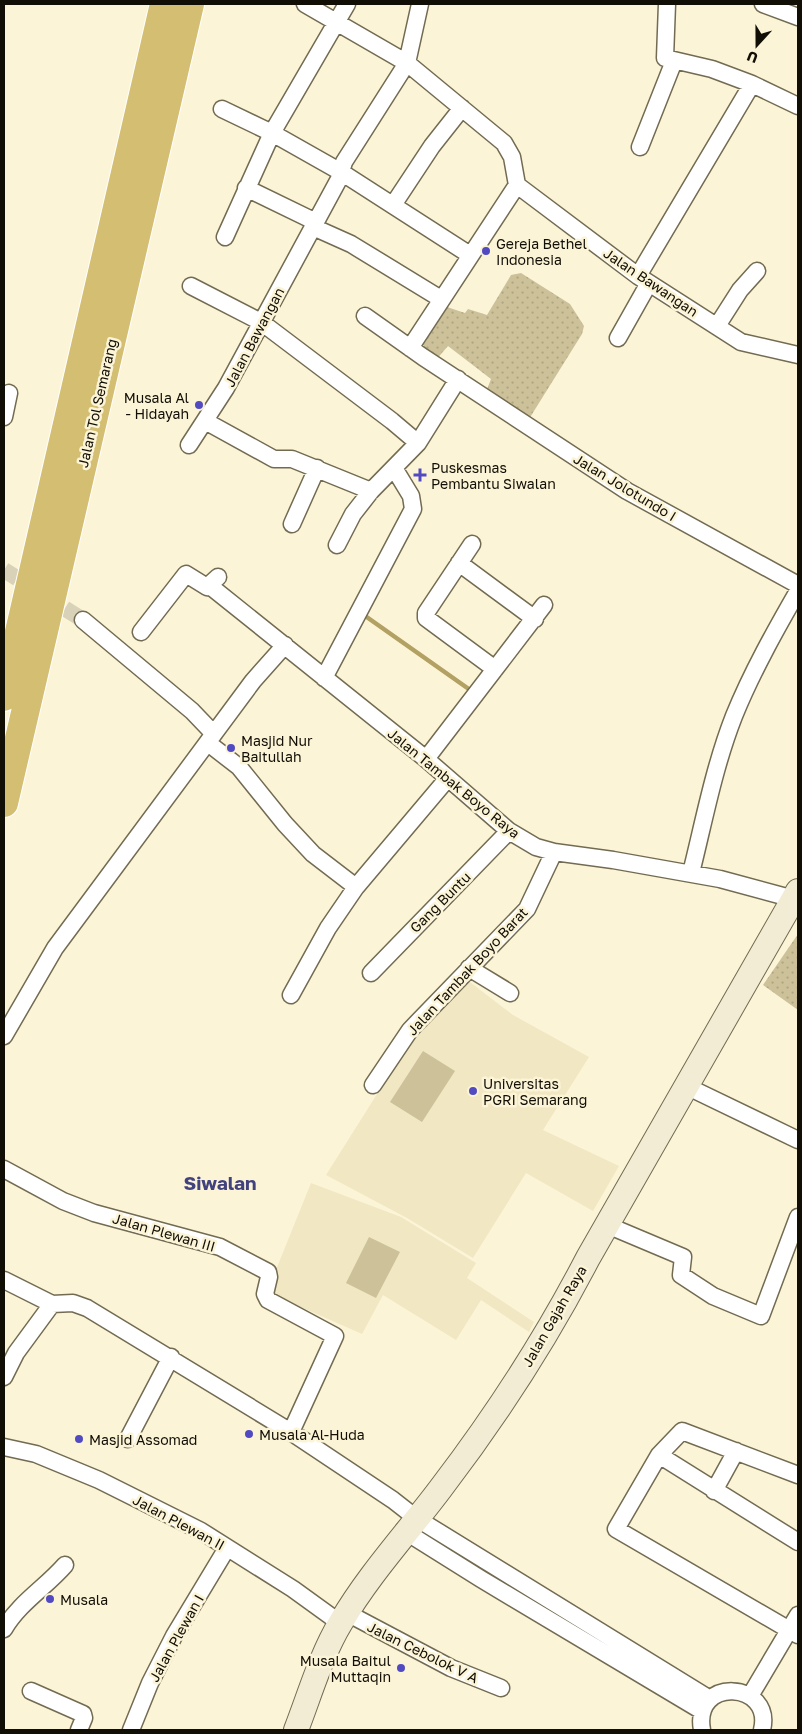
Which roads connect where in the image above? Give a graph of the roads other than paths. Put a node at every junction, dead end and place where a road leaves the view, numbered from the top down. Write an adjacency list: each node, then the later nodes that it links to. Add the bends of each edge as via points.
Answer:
1 (164, 4): 57 (highway, Jalan Tol Semarang)
2 (190, 4): 61 (highway, Jalan Tol Semarang)
3 (305, 4): 9 (street)
4 (347, 4): 9 (street)
5 (420, 4): 11 (street)
6 (667, 4): 10 (street, via 664,57)
7 (763, 4): 8 (street)
8 (798, 18)
9 (337, 22): 11 (street); 16 (street)
10 (674, 61): 12 (street, via 703,66); 17 (street)
11 (407, 63): 14 (street); 18 (street, Jalan Bawangan, via 344,162)
12 (752, 84): 13 (street); 26 (street)
13 (798, 106)
14 (462, 108): 19 (street, via 509,150); 21 (street)
15 (222, 109): 16 (street)
16 (272, 132): 18 (street); 20 (street)
17 (640, 147)
18 (341, 172): 21 (street); 22 (street, Jalan Bawangan)
19 (517, 185): 24 (street); 26 (street, Jalan Bawangan)
20 (246, 188): 22 (street); 23 (street)
21 (393, 205): 24 (street)
22 (315, 225): 28 (street); 30 (street, Jalan Bawangan)
23 (225, 237)
24 (470, 255): 28 (street)
25 (757, 271): 31 (street, via 740,290)
26 (644, 279): 31 (street, Jalan Bawangan); 32 (street)
27 (191, 286): 30 (street)
28 (441, 299): 33 (street)
29 (365, 316): 33 (street, Jalan Jolotundo I)
30 (261, 322): 38 (street, Jalan Bawangan); 39 (street)
31 (717, 326): 34 (street, Jalan Bawangan, via 741,342)
32 (618, 338)
33 (410, 348): 35 (street, Jalan Jolotundo I)
34 (798, 355)
35 (458, 379): 39 (street); 48 (street, Jalan Jolotundo I, via 627,491)
36 (8, 393): 37 (street)
37 (4, 417)
38 (205, 421): 40 (street, Jalan Bawangan); 41 (street, via 274,459 292,459)
39 (418, 444): 42 (street)
40 (189, 445)
41 (318, 468): 43 (street); 44 (street)
42 (394, 468): 43 (street); 56 (street, via 412,496 413,509)
43 (372, 491): 46 (street, via 353,514)
44 (292, 524)
45 (472, 544): 47 (street)
46 (338, 546)
47 (459, 564): 51 (street); 55 (street, via 426,613 426,618)
48 (798, 585)
49 (798, 591): 64 (street, via 775,630 734,716 713,782)
50 (544, 605): 51 (street)
51 (535, 619): 55 (street)
52 (83, 620): 58 (street, via 192,711)
53 (141, 632): 54 (street, Jalan Tambak Boyo Raya, via 186,574 203,586 214,582)
54 (285, 645): 56 (street, Jalan Tambak Boyo Raya); 58 (street, via 253,681)
55 (495, 669): 59 (street)
56 (324, 678): 59 (street, Jalan Tambak Boyo Raya)
57 (4, 697)
58 (211, 738): 65 (street, via 314,854); 71 (street, via 55,948)
59 (426, 758): 60 (street, Jalan Tambak Boyo Raya)
60 (448, 778): 62 (street, Jalan Tambak Boyo Raya); 65 (street)
61 (4, 803)
62 (508, 830): 63 (street, Jalan Tambak Boyo Raya); 68 (street, Gang Buntu)
63 (554, 852): 64 (street, Jalan Tambak Boyo Raya); 67 (street, Jalan Tambak Boyo Barat, via 527,909)
64 (691, 874): 66 (street, Jalan Tambak Boyo Raya)
65 (356, 887): 70 (street, via 328,928)
66 (796, 895): 73 (main road, Jalan Gajah Raya)
67 (469, 968): 69 (street); 72 (street, Jalan Tambak Boyo Barat, via 410,1030)
68 (371, 973)
69 (510, 993)
70 (291, 996)
71 (4, 1036)
72 (373, 1085)
73 (686, 1086): 74 (street); 77 (main road, Jalan Gajah Raya)
74 (798, 1140)
75 (4, 1169): 82 (street, Jalan Plewan III, via 63,1201 94,1213 220,1248 268,1272 265,1294 268,1300 335,1336)
76 (798, 1217): 77 (street, via 761,1316 713,1296 681,1275 683,1257)
77 (607, 1225): 89 (main road, Jalan Gajah Raya, via 513,1386 462,1462)
78 (4, 1280): 79 (street)
79 (52, 1304): 80 (street, via 73,1303 87,1308); 81 (street)
80 (171, 1357): 82 (street); 83 (street)
81 (4, 1375)
82 (291, 1432): 89 (street, via 394,1500)
83 (128, 1439)
84 (4, 1447): 91 (street, Jalan Plewan II, via 36,1454 99,1480 201,1531)
85 (736, 1452): 86 (street, via 682,1432); 87 (street); 88 (street)
86 (659, 1455): 88 (street); 98 (street, via 616,1529)
87 (798, 1476)
88 (714, 1491): 90 (street)
89 (412, 1525): 92 (street); 94 (street); 96 (main road, Jalan Gajah Raya)
90 (798, 1542)
91 (227, 1548): 96 (street, Jalan Plewan II); 104 (street, Jalan Plewan I, via 174,1636)
92 (490, 1562): 94 (street); 102 (street)
93 (65, 1565): 97 (street, via 17,1609)
94 (481, 1579): 102 (street)
95 (798, 1615): 98 (street)
96 (343, 1618): 99 (street, Jalan Cebolok V A); 105 (main road, Jalan Gajah Raya)
97 (4, 1629)
98 (794, 1632): 101 (street)
99 (501, 1688)
100 (31, 1691): 103 (street, via 82,1714 84,1718)
101 (750, 1696): 102 (street, via 740,1692 718,1693); 107 (street, via 761,1710)
102 (706, 1705): 106 (street)
103 (79, 1730)
104 (131, 1730)
105 (296, 1730)
106 (702, 1730)
107 (762, 1730)

